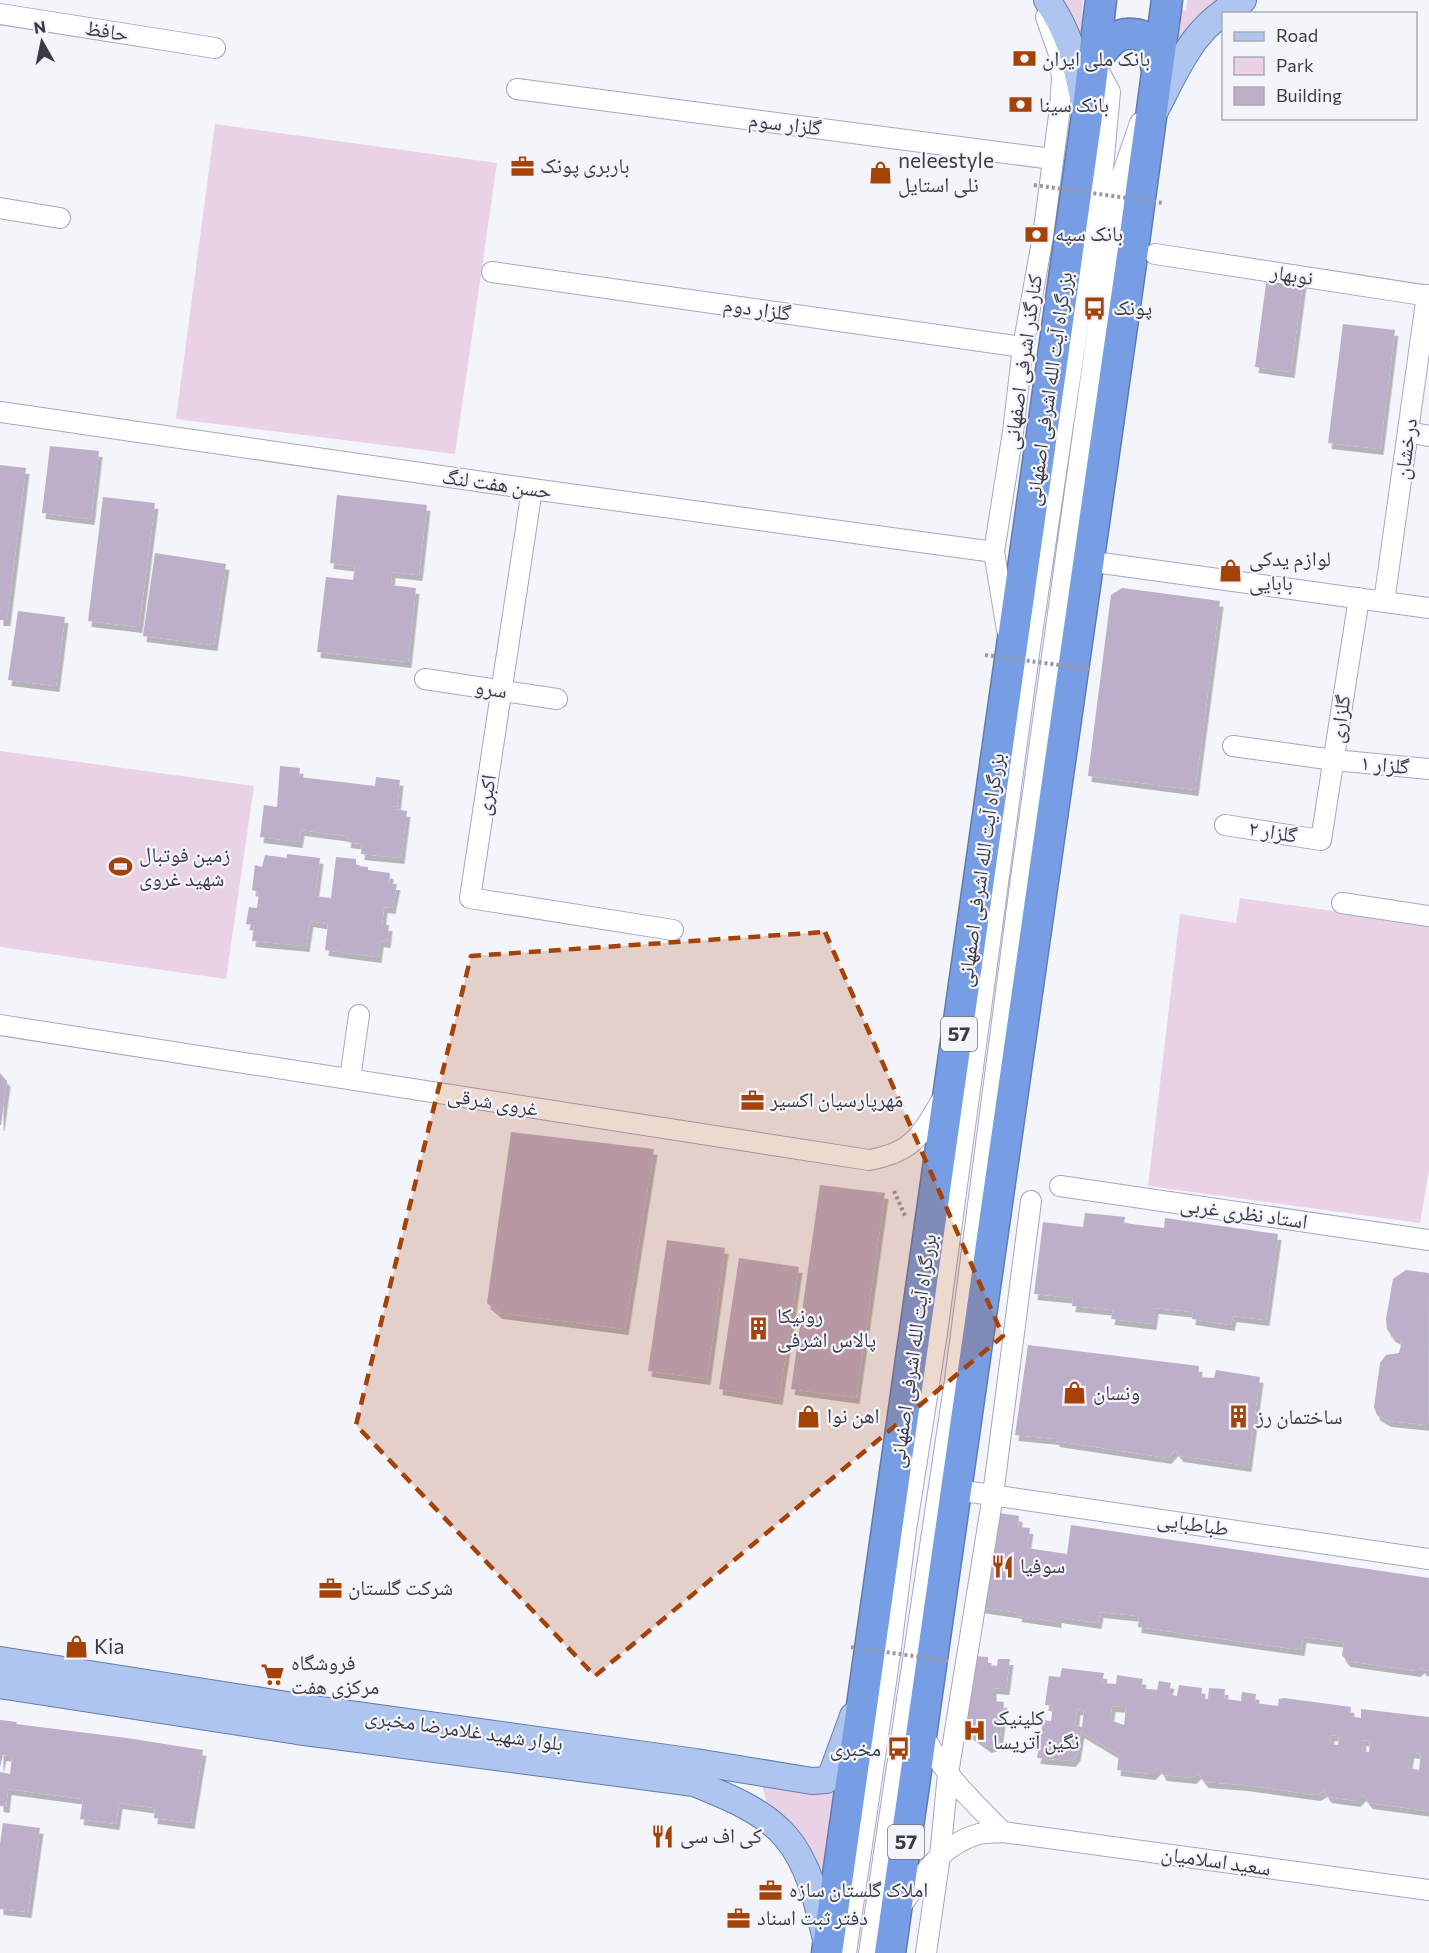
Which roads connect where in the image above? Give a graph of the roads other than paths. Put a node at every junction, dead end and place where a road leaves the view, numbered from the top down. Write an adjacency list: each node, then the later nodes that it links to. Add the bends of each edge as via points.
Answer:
1 (1042, 0): 15 (street, کنارگذر اشرفی اصفهانی, via 1059,54 1062,78)
2 (1047, 0): 13 (main road, via 1069,38)
3 (1101, 0): 10 (highway, بزرگراه آیت الله اشرفی اصفهانی / 57)
4 (1167, 0): 11 (highway, 57)
5 (1243, 0): 6 (main road)
6 (1227, 12)
7 (0, 14): 9 (street, حافظ)
8 (1222, 16): 14 (main road, via 1191,43)
9 (215, 48)
10 (1094, 62): 11 (highway, via 1117,36 1139,34 1152,50); 13 (highway, بزرگراه آیت الله اشرفی اصفهانی / 57); 64 (street, via 1110,92 1101,189 1031,643 891,1648)
11 (1157, 71): 14 (highway, 57); 65 (street, via 1117,195 1017,904 955,1380)
12 (517, 89): 15 (street, گلزار سوم)
13 (1087, 116): 31 (highway, بزرگراه آیت الله اشرفی اصفهانی / 57)
14 (1151, 120): 27 (highway, 57)
15 (1052, 159): 21 (street, کنارگذر اشرفی اصفهانی)
16 (0, 208): 17 (street)
17 (60, 218)
18 (1155, 254): 20 (street, نوبهار)
19 (492, 272): 21 (street, گلزار دوم)
20 (1428, 296): 23 (street, درخشان)
21 (1023, 347): 26 (street, کنارگذر اشرفی اصفهانی)
22 (0, 412): 25 (street, حسن هفت لنگ)
23 (1408, 432): 24 (street); 29 (street, درخشان)
24 (1429, 436)
25 (531, 489): 26 (street, حسن هفت لنگ); 33 (street, اکبری)
26 (994, 552): 31 (street, کنارگذر اشرفی اصفهانی)
27 (1087, 561): 28 (street); 50 (highway, 57)
28 (1359, 598): 29 (street); 36 (street, گلزاری)
29 (1384, 602): 30 (street)
30 (1429, 608)
31 (998, 655): 46 (highway, بزرگراه آیت الله اشرفی اصفهانی / 57)
32 (425, 679): 33 (street, سرو)
33 (501, 690): 34 (street, سرو); 42 (street, اکبری, via 470,898)
34 (557, 699)
35 (1233, 746): 36 (street, گلزار ۱)
36 (1334, 760): 37 (street, گلزار ۱); 39 (street, گلزاری)
37 (1429, 769)
38 (1225, 825): 39 (street, گلزار ۲)
39 (1321, 840)
40 (1342, 903): 41 (street)
41 (1429, 916)
42 (674, 930)
43 (359, 1016): 45 (street)
44 (0, 1025): 45 (street, غروی شرقی)
45 (350, 1079): 46 (street, غروی شرقی, via 869,1160 895,1154 911,1144)
46 (952, 1083): 55 (highway, بزرگراه آیت الله اشرفی اصفهانی / 57)
47 (1060, 1186): 49 (street, استاد نظری غربی)
48 (1031, 1201): 51 (street)
49 (1429, 1240)
50 (957, 1490): 51 (street, طباطبایی); 57 (highway, 57)
51 (993, 1495): 52 (street, طباطبایی); 59 (street)
52 (1429, 1559)
53 (0, 1660): 56 (main road, بلوار شهید غلامرضا مخبری)
54 (0, 1685): 56 (main road, بلوار شهید غلامرضا مخبری)
55 (866, 1685): 58 (main road, بلوار شهید غلامرضا مخبری, via 834,1771 826,1779 812,1781); 64 (highway, بزرگراه آیت الله اشرفی اصفهانی / 57)
56 (299, 1719): 58 (main road, بلوار شهید غلامرضا مخبری)
57 (922, 1732): 59 (street); 63 (highway, 57)
58 (647, 1766): 64 (main road, بلوار شهید غلامرضا مخبری, via 727,1796 765,1818 785,1836 802,1862)
59 (948, 1774): 60 (street); 61 (street)
60 (1003, 1832): 61 (street, سعید اسلامیان, via 961,1841); 62 (street, سعید اسلامیان)
61 (940, 1856): 63 (street, سعید اسلامیان, via 920,1877); 67 (street)
62 (1429, 1890)
63 (896, 1914): 66 (highway, 57)
64 (834, 1952)
65 (869, 1953)
66 (890, 1953)
67 (926, 1953)

